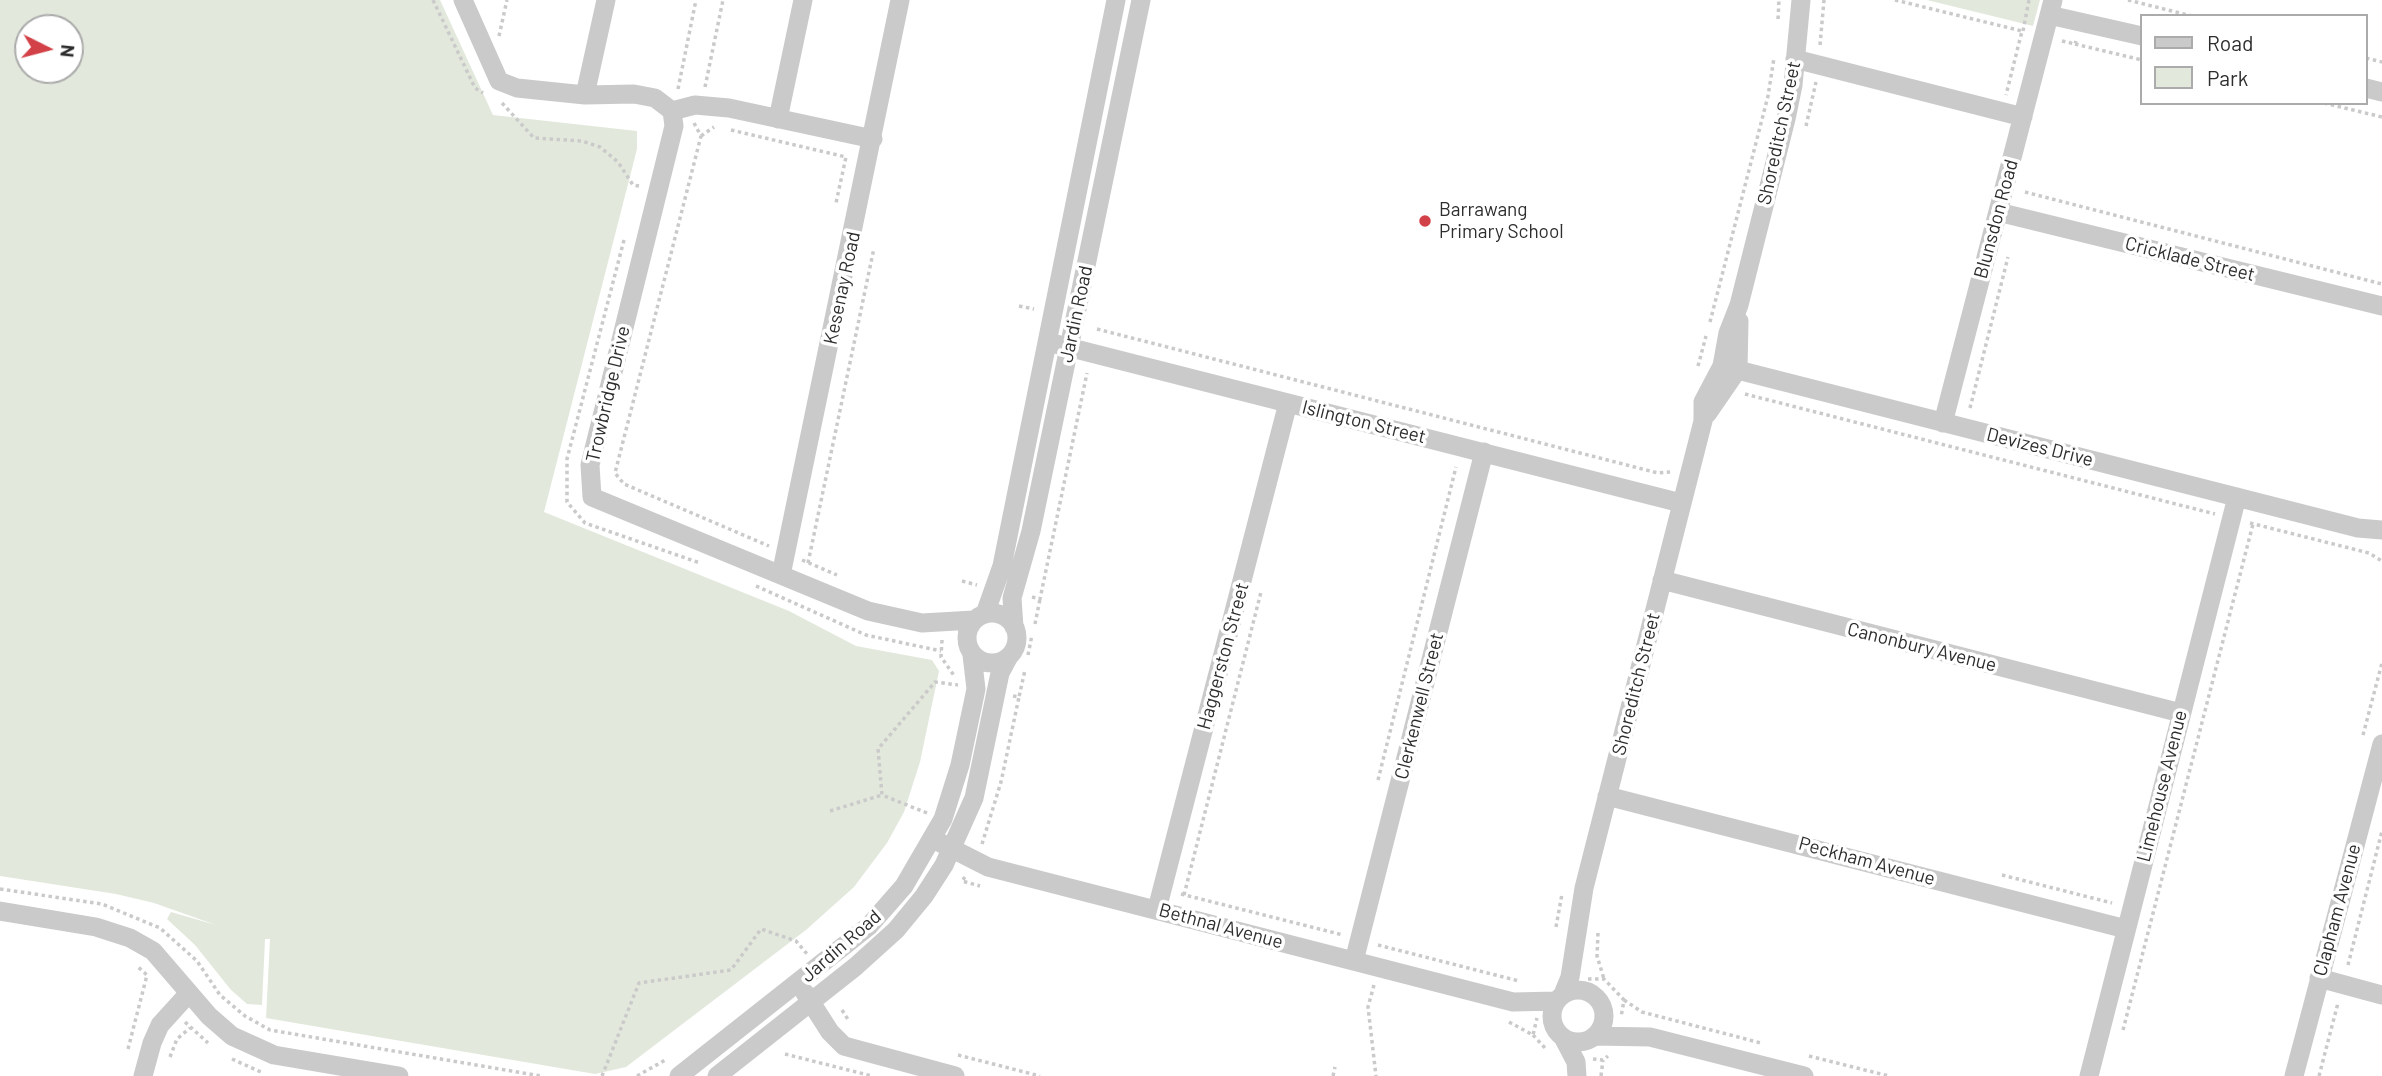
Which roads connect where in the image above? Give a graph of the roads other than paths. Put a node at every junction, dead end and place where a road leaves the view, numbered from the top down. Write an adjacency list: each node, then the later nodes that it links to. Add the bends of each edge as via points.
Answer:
1 (463, 0): 11 (street, via 499,81 517,88)
2 (606, 0): 11 (street)
3 (803, 0): 14 (street)
4 (901, 0): 15 (street, Kesenay Road)
5 (1116, 0): 18 (street, Jardin Road)
6 (1141, 0): 19 (street, Jardin Road)
7 (1801, 0): 10 (street, Shoreditch Street)
8 (2051, 7): 9 (street); 13 (street, Blunsdon Road)
9 (2140, 35)
10 (1795, 59): 13 (street, via 1821,55); 20 (street, Shoreditch Street, via 1786,119 1739,305)
11 (585, 95): 12 (street, via 635,94)
12 (686, 108): 14 (street); 29 (street, Trowbridge Drive, via 674,127 590,466 592,497)
13 (2023, 117): 16 (street, Blunsdon Road)
14 (778, 119): 15 (street)
15 (873, 139): 29 (street, Kesenay Road)
16 (1998, 212): 17 (street, Cricklade Street); 22 (street, Blunsdon Road)
17 (2382, 306)
18 (1048, 342): 19 (street, Islington Street); 31 (street, Jardin Road, via 1002,566)
19 (1069, 347): 21 (street, Islington Street); 33 (street, Jardin Road, via 1031,531 1012,598)
20 (1737, 369): 22 (street, Devizes Drive); 25 (street, Shoreditch Street, via 1703,402 1703,421)
21 (1288, 403): 23 (street, Islington Street); 42 (street, Haggerston Street)
22 (1943, 423): 24 (street, Devizes Drive)
23 (1484, 452): 25 (street, Islington Street); 46 (street, Clerkenwell Street)
24 (2237, 497): 26 (street, Devizes Drive); 36 (street, Limehouse Avenue)
25 (1681, 503): 30 (street, Shoreditch Street)
26 (2358, 528): 27 (street, Devizes Drive); 28 (street, Devizes Drive)
27 (2382, 530)
28 (2382, 541)
29 (781, 575): 32 (street, Trowbridge Drive, via 868,611)
30 (1662, 580): 36 (street, Canonbury Avenue); 39 (street, Shoreditch Street)
31 (979, 617): 32 (street, Trowbridge Drive); 33 (street, via 1005,617); 34 (street, via 967,632)
32 (922, 623): 34 (street, Trowbridge Drive, via 942,643)
33 (1014, 627): 35 (street, via 1016,643)
34 (970, 650): 35 (street, via 994,664); 40 (street, Jardin Road, via 976,689 957,776)
35 (1008, 658): 41 (street, Jardin Road, via 1000,673 974,798)
36 (2181, 713): 44 (street, Limehouse Avenue)
37 (2382, 744): 38 (street, Clapham Avenue)
38 (2379, 765): 47 (street, Clapham Avenue)
39 (1607, 796): 44 (street, Peckham Avenue); 45 (street, Shoreditch Street, via 1584,888)
40 (933, 839): 41 (street, Bethnal Avenue); 48 (street, Jardin Road, via 904,886 869,926)
41 (951, 850): 42 (street, Bethnal Avenue, via 988,867); 53 (street, Jardin Road, via 924,896 896,930)
42 (1157, 909): 46 (street, Bethnal Avenue)
43 (0, 911): 49 (street, via 96,927 130,938 153,951)
44 (2126, 929): 66 (street, Limehouse Avenue)
45 (1576, 948): 50 (street, Shoreditch Street); 52 (street, Shoreditch Street)
46 (1354, 961): 54 (street, Bethnal Avenue)
47 (2319, 978): 51 (street); 67 (street, Clapham Avenue)
48 (799, 983): 53 (street); 62 (street, Jardin Road)
49 (189, 993): 58 (street, via 232,1036 274,1055); 60 (street, via 160,1025)
50 (1600, 994): 52 (street, via 1578,990); 56 (street); 57 (street, via 1603,1023)
51 (2382, 995)
52 (1560, 998): 54 (street, Bethnal Avenue); 55 (street, via 1551,1016)
53 (810, 1002): 63 (street, Jardin Road); 64 (street, via 844,1046)
54 (1513, 1002): 55 (street, Bethnal Avenue)
55 (1560, 1035): 57 (street, via 1578,1043); 65 (street)
56 (1650, 1037): 57 (street); 59 (street)
57 (1593, 1038): 65 (street)
58 (340, 1071): 61 (street)
59 (1797, 1075)
60 (143, 1076)
61 (399, 1076)
62 (679, 1076)
63 (717, 1076)
64 (955, 1076)
65 (1580, 1076)
66 (2089, 1076)
67 (2294, 1076)

